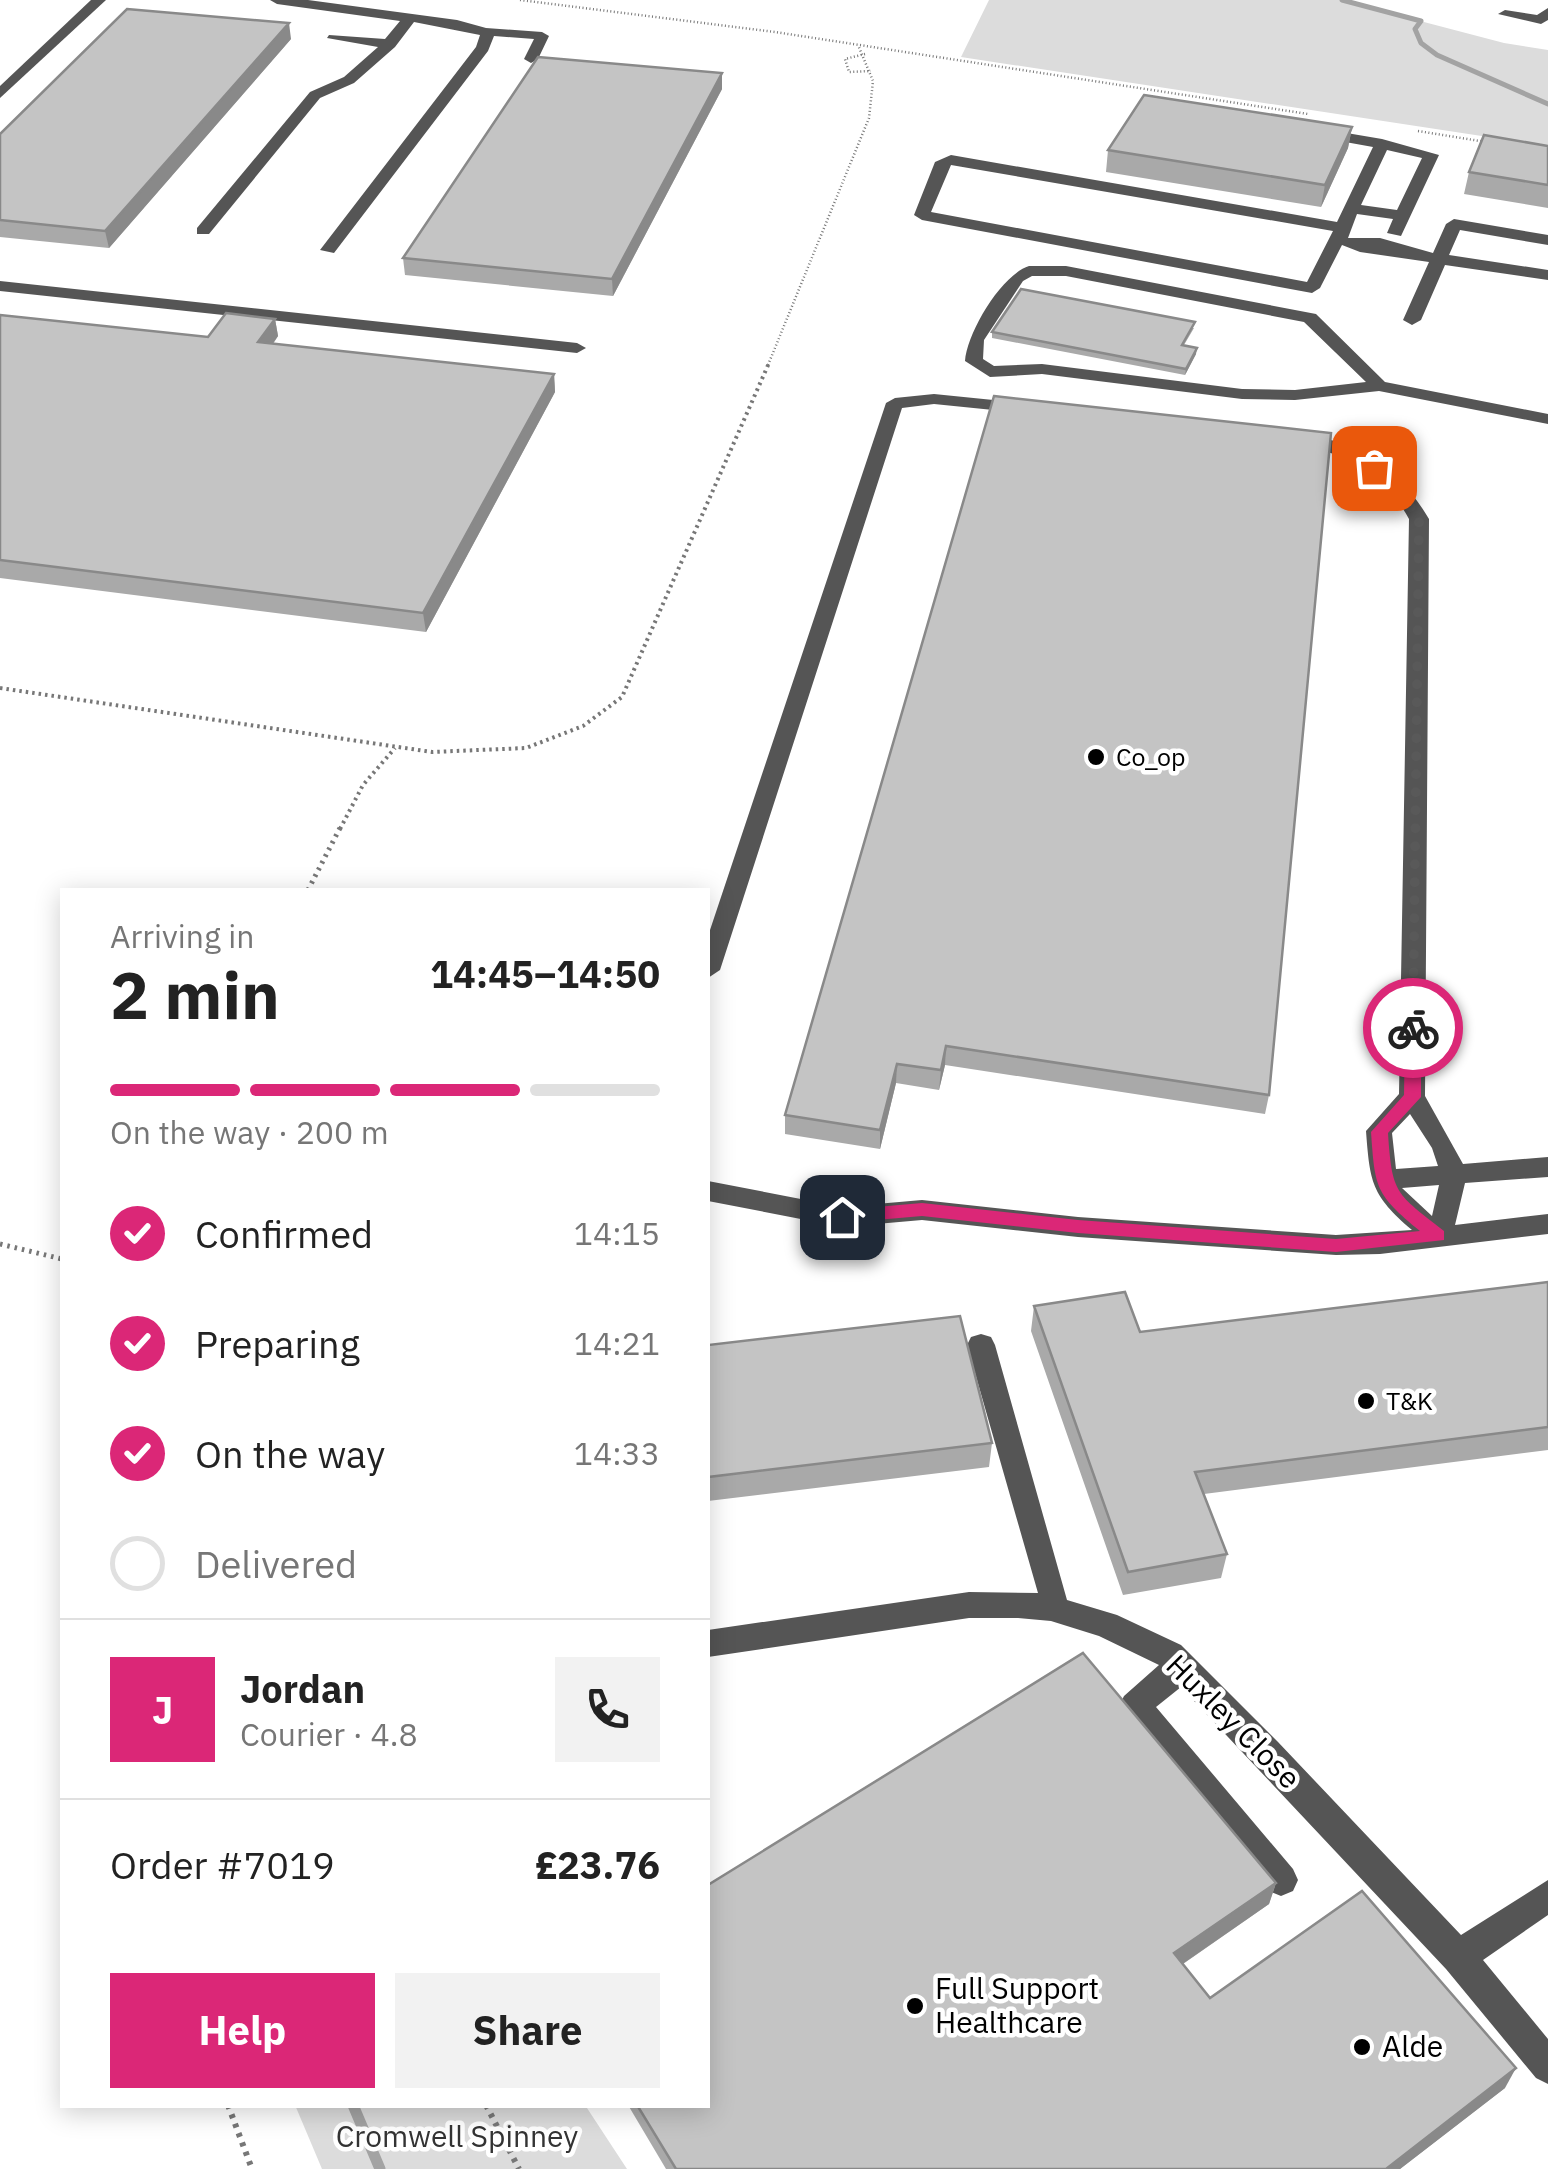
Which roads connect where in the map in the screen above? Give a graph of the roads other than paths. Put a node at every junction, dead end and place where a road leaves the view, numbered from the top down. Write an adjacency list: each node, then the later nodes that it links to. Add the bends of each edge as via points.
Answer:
1 (99, 0): 11 (street)
2 (277, 0): 6 (street)
3 (1517, 0): 4 (street)
4 (1548, 12): 5 (street, via 1541,20)
5 (1505, 14)
6 (411, 17): 7 (street); 9 (street)
7 (485, 32): 10 (street, via 542,36); 20 (street, via 483,48)
8 (334, 38): 9 (street)
9 (390, 44): 16 (street, via 349,80 315,95)
10 (532, 59)
11 (0, 94)
12 (1305, 131): 13 (street)
13 (1382, 144): 14 (street); 15 (street, via 1432,155)
14 (1352, 208): 15 (street); 18 (street)
15 (1403, 216): 17 (street)
16 (203, 231)
17 (1395, 234)
18 (1344, 236): 18 (street, via 1312,288 922,215 943,162 951,160); 21 (street, via 1374,250)
19 (1548, 240): 21 (street, via 1454,224)
20 (328, 250)
21 (1438, 257): 22 (street); 24 (street)
22 (1548, 275)
23 (0, 286): 25 (street)
24 (1412, 320)
25 (576, 348)
26 (1379, 386): 26 (street, via 1242,394 1042,369 990,372 974,362 975,340 1017,278 1028,270 1066,272 1310,318); 28 (street)
27 (1053, 411): 30 (street, via 934,398 895,403)
28 (1548, 419)
29 (1272, 435): 31 (street, via 1352,451 1396,486 1419,519)
30 (710, 964)
31 (1412, 1097): 33 (street); 34 (street, via 1379,1132)
32 (1548, 1167): 33 (street)
33 (1455, 1174): 34 (street); 37 (street)
34 (1383, 1180): 37 (street, via 1394,1200)
35 (710, 1190): 37 (street, via 842,1217 922,1210 1336,1245)
36 (1548, 1224): 37 (street)
37 (1438, 1236)
38 (981, 1345): 39 (street, via 1053,1592)
39 (1051, 1608): 40 (street, Huxley Close, via 969,1605); 41 (street, Huxley Close, via 1106,1625)
40 (710, 1644)
41 (1185, 1668): 42 (street, via 1135,1706); 44 (street, Huxley Close)
42 (1281, 1880)
43 (1548, 1896): 44 (street)
44 (1458, 1957): 45 (street, Huxley Close)
45 (1548, 2066)

